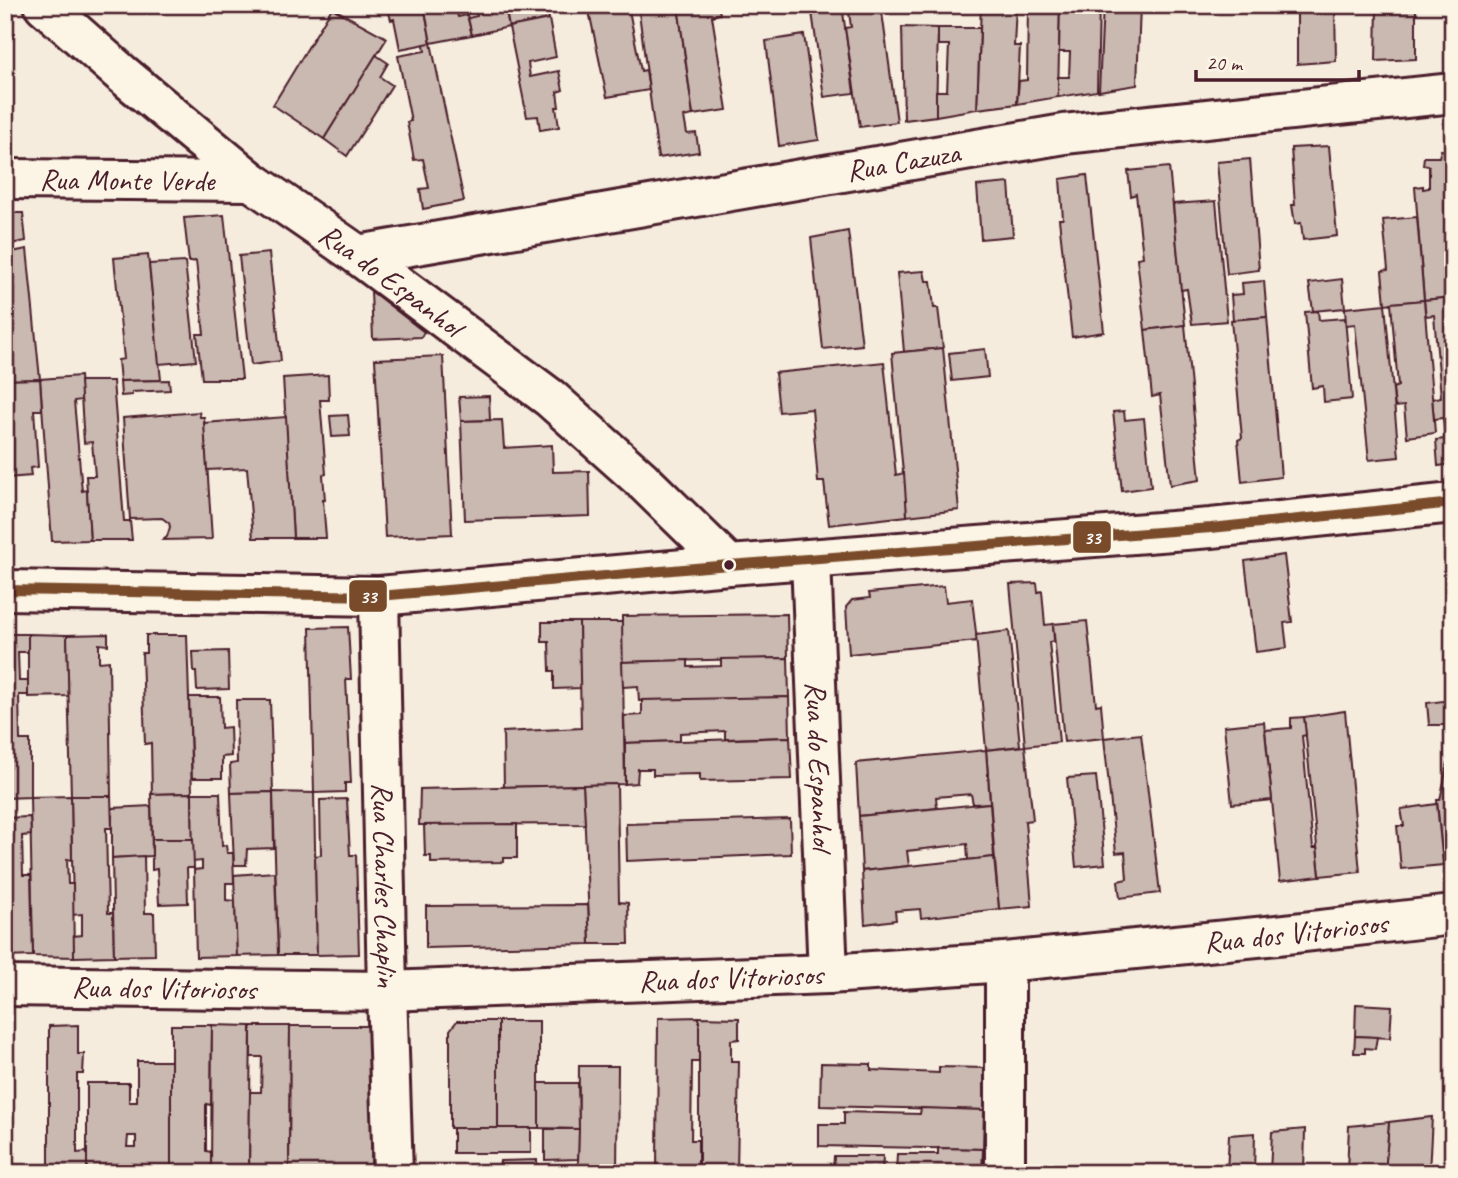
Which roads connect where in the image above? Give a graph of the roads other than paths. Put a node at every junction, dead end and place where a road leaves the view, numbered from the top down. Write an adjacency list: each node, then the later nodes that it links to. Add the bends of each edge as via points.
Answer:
1 (44, 5): 4 (street, Rua do Espanhol)
2 (1453, 93): 5 (street, Rua Cazuza, via 1064,134)
3 (5, 178): 4 (street, Rua Monte Verde)
4 (251, 181): 5 (street, Rua do Espanhol)
5 (358, 255): 8 (street, Rua do Espanhol, via 550,398)
6 (1453, 503): 7 (street, via 1211,528)
7 (811, 560): 8 (street); 13 (street, Rua do Espanhol)
8 (729, 565): 10 (street)
9 (5, 590): 10 (street)
10 (379, 596): 15 (street, Rua Charles Chaplin)
11 (1453, 915): 12 (street, Rua dos Vitoriosos)
12 (1005, 961): 13 (street, Rua dos Vitoriosos); 17 (street)
13 (828, 974): 15 (street, Rua dos Vitoriosos)
14 (5, 986): 15 (street, Rua dos Vitoriosos)
15 (387, 991): 16 (street, Rua Charles Chaplin)
16 (393, 1173)
17 (1005, 1173)

